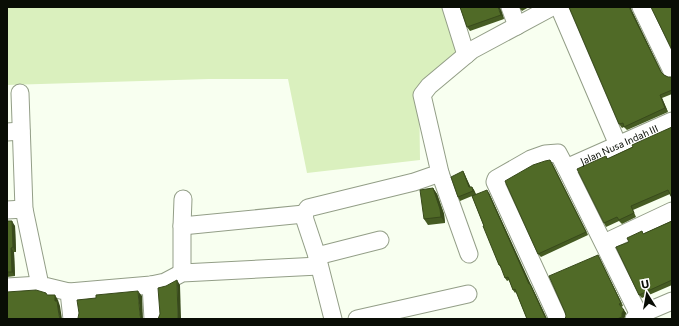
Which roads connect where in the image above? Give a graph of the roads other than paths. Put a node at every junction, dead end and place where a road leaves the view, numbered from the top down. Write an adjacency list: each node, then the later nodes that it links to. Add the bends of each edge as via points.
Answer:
1 (451, 7): 7 (street)
2 (510, 7): 6 (street)
3 (552, 7): 6 (street)
4 (559, 7): 12 (street)
5 (641, 7): 8 (street)
6 (517, 26): 7 (street)
7 (466, 55): 14 (street, via 422,95)
8 (672, 72)
9 (20, 94): 11 (street)
10 (672, 121): 12 (street, Jalan Nusa Indah III)
11 (14, 131): 16 (street)
12 (618, 145): 13 (street, Jalan Nusa Indah III)
13 (566, 168): 21 (street); 36 (street, via 558,153 545,154 531,159 495,182)
14 (440, 173): 18 (street, via 414,182 314,206 308,208); 22 (street)
15 (183, 200): 19 (street)
16 (15, 210): 25 (street)
17 (672, 211): 21 (street)
18 (304, 214): 19 (street); 23 (street)
19 (182, 226): 24 (street)
20 (380, 240): 23 (street)
21 (604, 243): 31 (street)
22 (469, 254)
23 (318, 261): 24 (street); 34 (street)
24 (182, 273): 26 (street, via 165,282)
25 (40, 285): 27 (street); 28 (street)
26 (151, 285): 28 (street); 33 (street)
27 (7, 287)
28 (69, 292): 32 (street)
29 (468, 294): 35 (street)
30 (672, 301): 31 (street)
31 (636, 317)
32 (72, 319)
33 (153, 319)
34 (333, 319)
35 (357, 319)
36 (558, 319)

